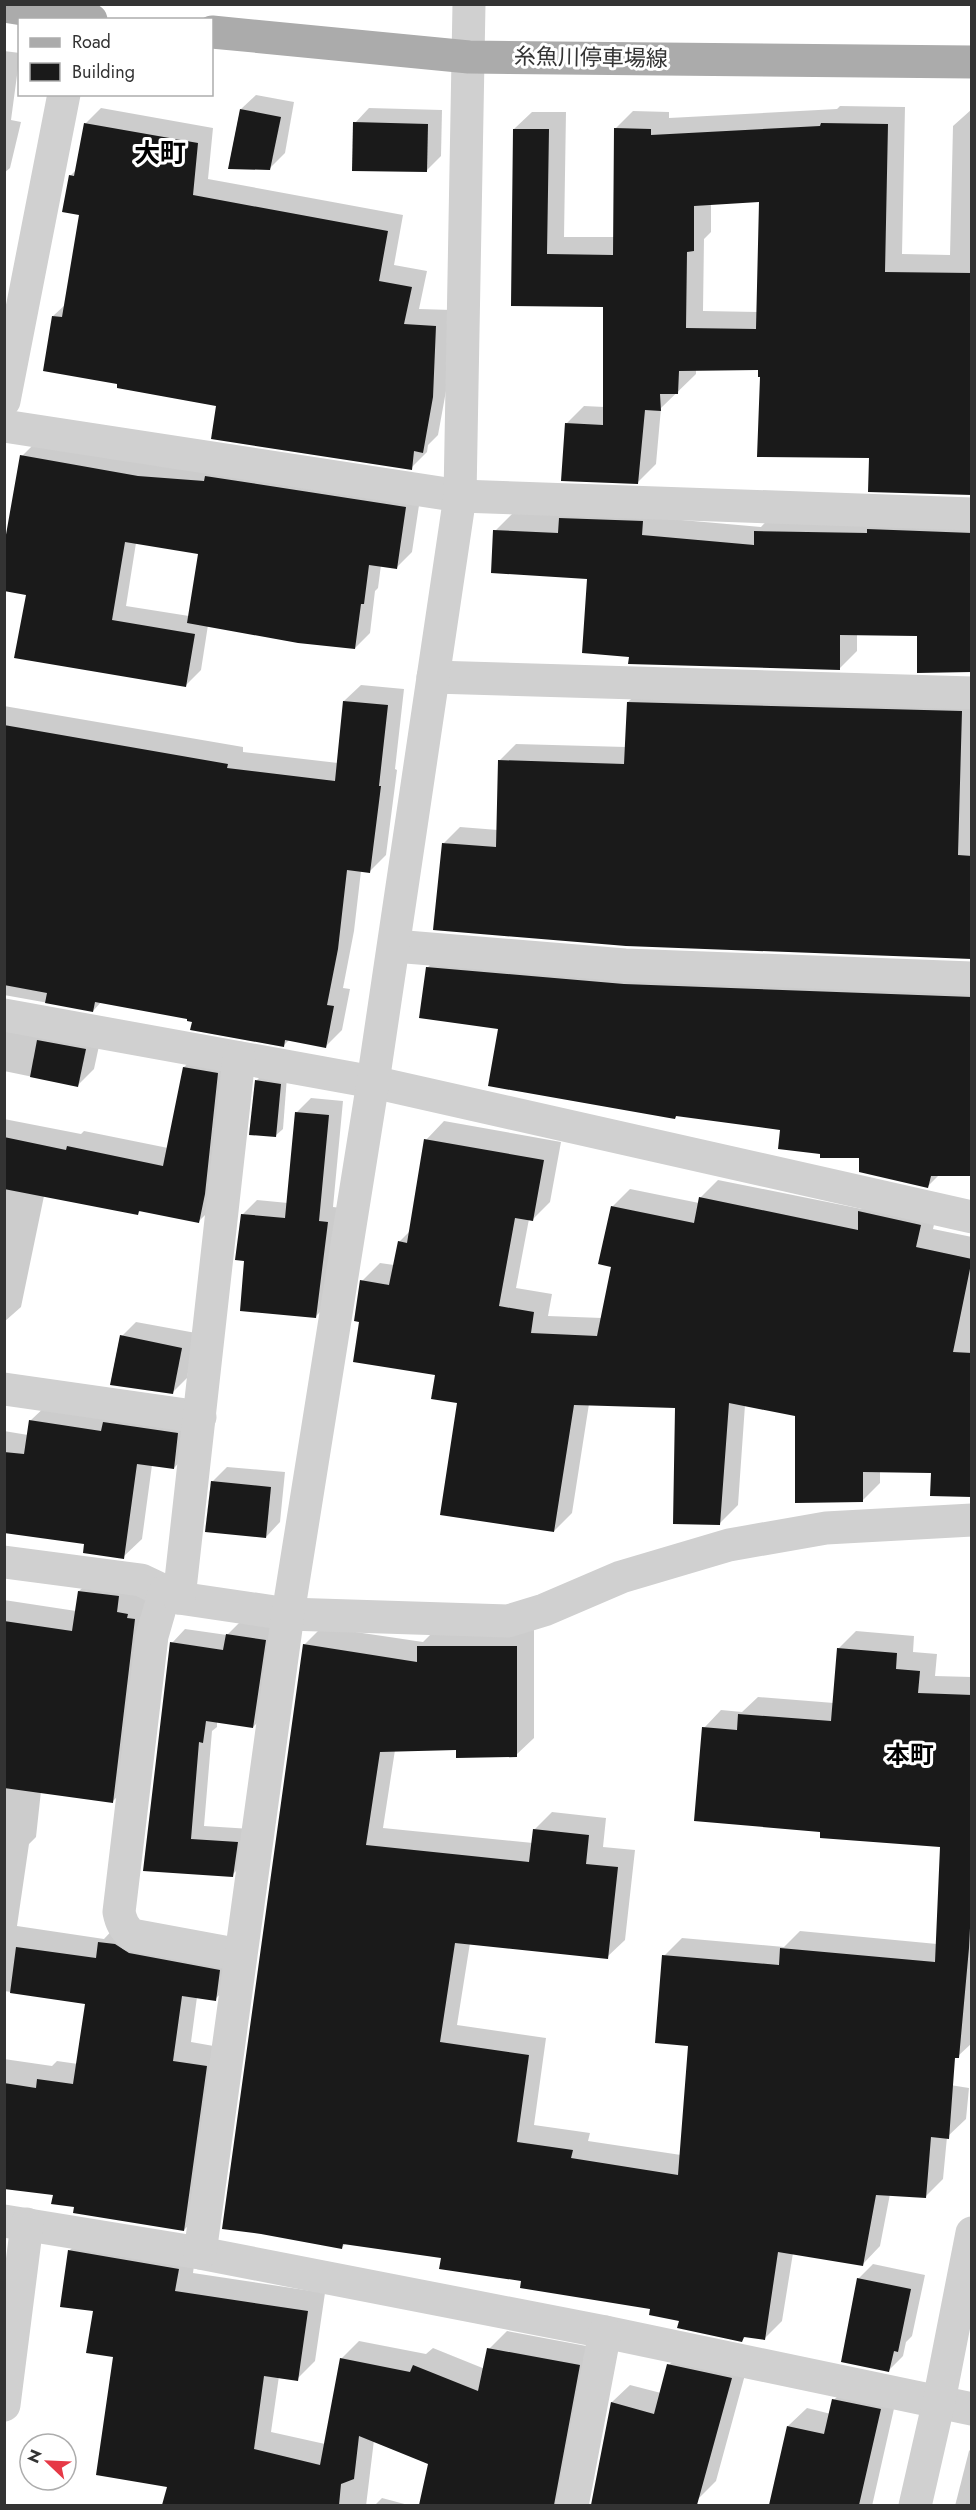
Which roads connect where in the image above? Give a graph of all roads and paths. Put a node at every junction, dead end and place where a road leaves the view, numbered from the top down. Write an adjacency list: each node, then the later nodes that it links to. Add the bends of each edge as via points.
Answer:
1 (469, 4): 5 (street)
2 (4, 6): 3 (main road)
3 (76, 18)
4 (213, 32): 5 (main road, 糸魚川停車場線)
5 (469, 57): 6 (main road, 糸魚川停車場線); 10 (street)
6 (972, 62)
7 (64, 96): 8 (street)
8 (4, 401)
9 (4, 426): 10 (street)
10 (460, 496): 11 (street); 12 (street)
11 (972, 514)
12 (433, 677): 13 (street); 14 (street)
13 (972, 693)
14 (394, 946): 15 (street, via 625,964); 18 (street)
15 (972, 978)
16 (4, 1015): 17 (street)
17 (239, 1058): 18 (street); 21 (street)
18 (373, 1082): 19 (street); 25 (street)
19 (972, 1217)
20 (4, 1389): 21 (street)
21 (200, 1417): 24 (street)
22 (972, 1520): 25 (street, via 826,1528 729,1545 621,1576 544,1610 508,1621)
23 (4, 1562): 24 (street, via 141,1580)
24 (172, 1594): 25 (street); 26 (street, via 152,1636 119,1912 124,1928 132,1935)
25 (288, 1614): 26 (street)
26 (240, 1955): 29 (street)
27 (16, 2223): 29 (street); 32 (street)
28 (972, 2233): 31 (street)
29 (201, 2253): 30 (street)
30 (605, 2332): 31 (street); 34 (street)
31 (939, 2401): 33 (street); 35 (street)
32 (4, 2405)
33 (972, 2409)
34 (572, 2505)
35 (915, 2505)

